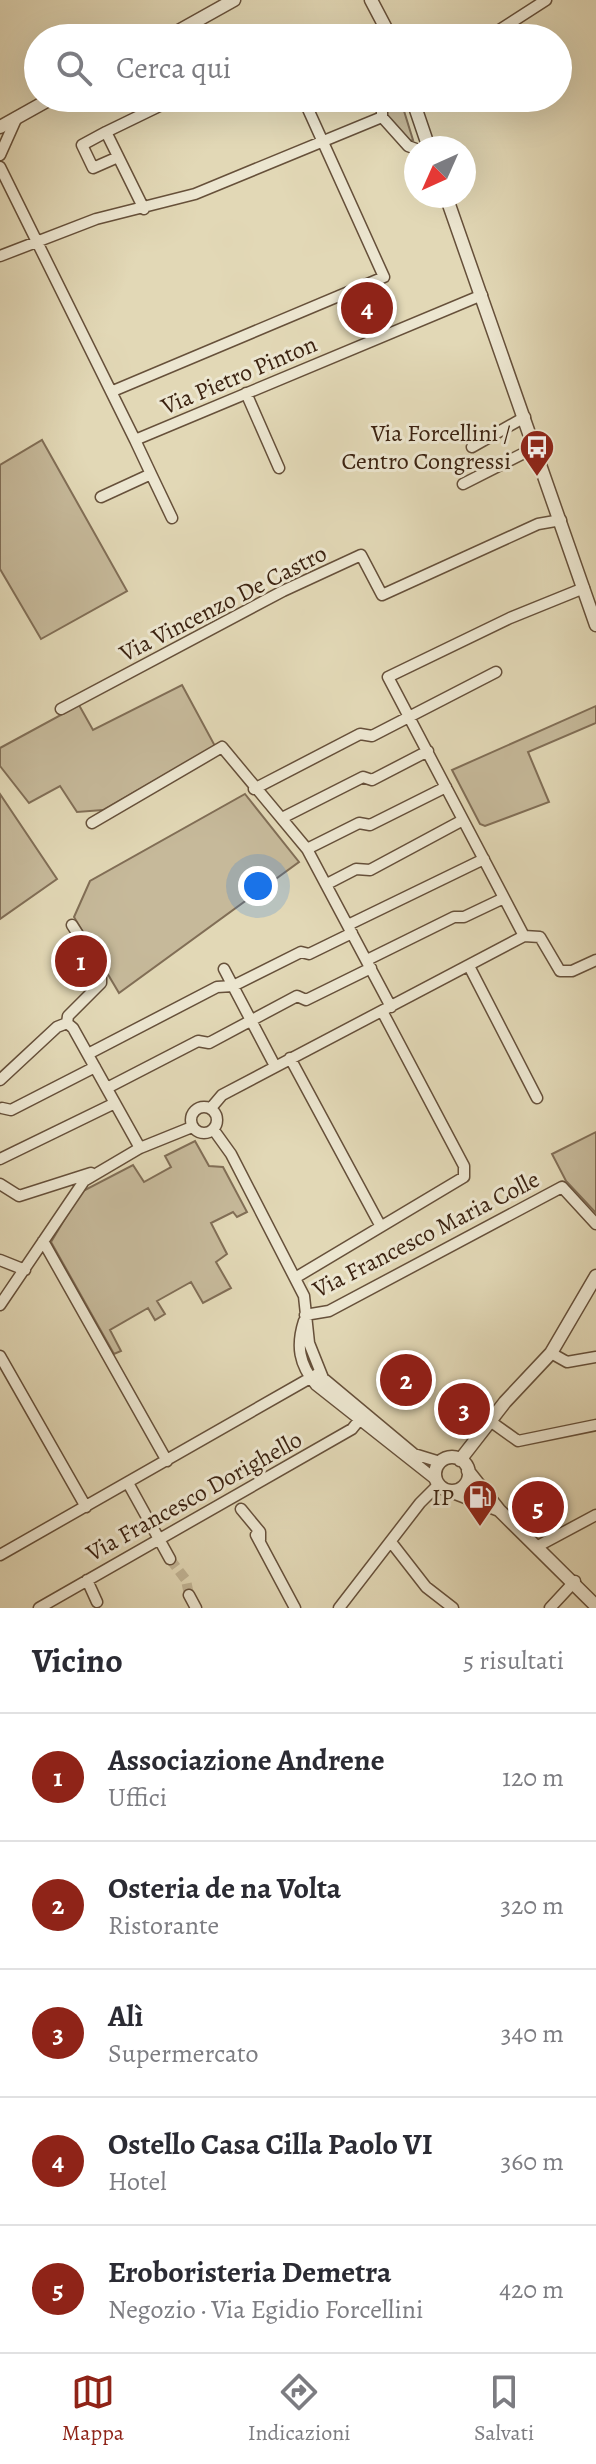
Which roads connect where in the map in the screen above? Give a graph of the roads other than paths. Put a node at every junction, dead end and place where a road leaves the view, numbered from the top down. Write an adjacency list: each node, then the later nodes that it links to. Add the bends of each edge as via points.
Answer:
1 (234, 0): 4 (street)
2 (371, 0): 5 (street)
3 (546, 0): 6 (street)
4 (191, 24)
5 (384, 24)
6 (509, 24)
7 (26, 112): 12 (street)
8 (147, 112): 15 (street)
9 (310, 112): 17 (street)
10 (382, 112): 13 (street)
11 (415, 112): 16 (street)
12 (17, 117): 14 (street); 19 (street)
13 (382, 117): 17 (street); 18 (street)
14 (0, 127)
15 (106, 132): 20 (street); 20 (street, via 82,145 93,168)
16 (421, 136)
17 (323, 140): 23 (street, via 195,194); 27 (street, via 384,277)
18 (404, 142)
19 (0, 155)
20 (118, 157): 23 (street)
21 (0, 167): 24 (street)
22 (450, 208): 26 (street)
23 (144, 209): 24 (street)
24 (37, 239): 25 (street); 27 (street)
25 (0, 256)
26 (482, 295): 28 (street, Via Pietro Pinton); 29 (street)
27 (113, 391): 30 (street)
28 (246, 393): 30 (street, Via Pietro Pinton); 33 (street)
29 (525, 417): 31 (street); 32 (street)
30 (135, 440): 34 (street)
31 (472, 447)
32 (536, 447): 35 (street); 38 (street)
33 (279, 468)
34 (151, 474): 36 (street); 37 (street)
35 (463, 484)
36 (101, 497)
37 (172, 518)
38 (561, 520): 39 (street); 42 (street, Via Vincenzo De Castro, via 538,524 382,595 361,555)
39 (584, 588): 40 (street); 43 (street, via 388,677)
40 (596, 625)
41 (496, 672): 43 (street)
42 (61, 709)
43 (410, 716): 44 (street); 46 (street, via 372,736 360,734)
44 (428, 751): 45 (street); 47 (street)
45 (446, 787): 48 (street); 50 (street)
46 (254, 789): 47 (street); 49 (street, via 222,747)
47 (282, 818): 50 (street)
48 (463, 820): 51 (street); 52 (street, via 370,870 356,869)
49 (92, 823)
50 (307, 849): 52 (street)
51 (484, 859): 53 (street); 55 (street)
52 (327, 884): 55 (street)
53 (504, 898): 56 (street); 58 (street, via 454,917)
54 (72, 925): 64 (street, via 102,977)
55 (350, 929): 58 (street); 61 (street, via 309,954 301,952)
56 (524, 936): 57 (street, via 540,937 560,971); 59 (street)
57 (596, 960)
58 (369, 964): 62 (street); 63 (street, via 306,1000 297,996)
59 (469, 966): 62 (street); 71 (street)
60 (224, 969): 61 (street)
61 (233, 986): 63 (street); 65 (street, via 217,987)
62 (386, 1009): 66 (street); 82 (street, via 465,1171 460,1180)
63 (252, 1020): 67 (street); 70 (street)
64 (67, 1023): 65 (street); 69 (street)
65 (88, 1054): 68 (street)
66 (290, 1058): 67 (street); 82 (street)
67 (275, 1066): 74 (street, via 222,1095)
68 (95, 1067): 70 (street); 73 (street, via 11,1110)
69 (0, 1080)
70 (107, 1088): 72 (street)
71 (537, 1098)
72 (115, 1103): 77 (street); 78 (street)
73 (2, 1108)
74 (211, 1108): 75 (street, via 195,1110); 76 (street, via 216,1116)
75 (192, 1127): 76 (street, via 200,1133); 77 (street)
76 (213, 1129): 87 (street)
77 (140, 1148): 79 (street)
78 (0, 1159)
79 (97, 1171): 80 (street, via 19,1196); 83 (street, via 79,1187)
80 (0, 1184)
81 (596, 1224): 89 (street, Via Francesco Maria Colle, via 562,1187 329,1311)
82 (380, 1225): 87 (street)
83 (43, 1241): 85 (street); 97 (street)
84 (0, 1260): 85 (street)
85 (25, 1270): 88 (street)
86 (596, 1276): 90 (street)
87 (295, 1278): 89 (street)
88 (0, 1305)
89 (305, 1315): 93 (street)
90 (551, 1353): 92 (street, via 567,1362); 95 (street)
91 (0, 1356): 103 (street)
92 (596, 1357)
93 (315, 1376): 94 (street); 97 (street)
94 (362, 1417): 98 (street, via 414,1454); 101 (street); 102 (street, Via Francesco Dorighello)
95 (490, 1421): 96 (street, via 518,1441); 99 (street)
96 (596, 1425)
97 (167, 1461): 100 (street)
98 (440, 1462): 99 (street, via 450,1457); 101 (street)
99 (464, 1465): 101 (street, via 462,1488); 104 (street)
100 (128, 1483): 103 (street); 106 (street)
101 (441, 1485): 104 (street); 107 (street)
102 (239, 1505): 106 (street, Via Francesco Dorighello); 118 (street, via 260,1532 258,1538)
103 (86, 1507): 109 (street)
104 (499, 1510): 108 (street)
105 (596, 1515): 108 (street)
106 (160, 1541): 110 (street); 111 (street, Via Francesco Dorighello)
107 (391, 1542): 119 (street); 120 (street, via 426,1587)
108 (538, 1546): 112 (street)
109 (0, 1555)
110 (170, 1559)
111 (87, 1580): 114 (street); 116 (street, Via Francesco Dorighello)
112 (575, 1581): 115 (street); 121 (street)
113 (189, 1595): 117 (street)
114 (97, 1602)
115 (596, 1606)
116 (39, 1608)
117 (196, 1608)
118 (295, 1608)
119 (339, 1608)
120 (453, 1608)
121 (550, 1608)

